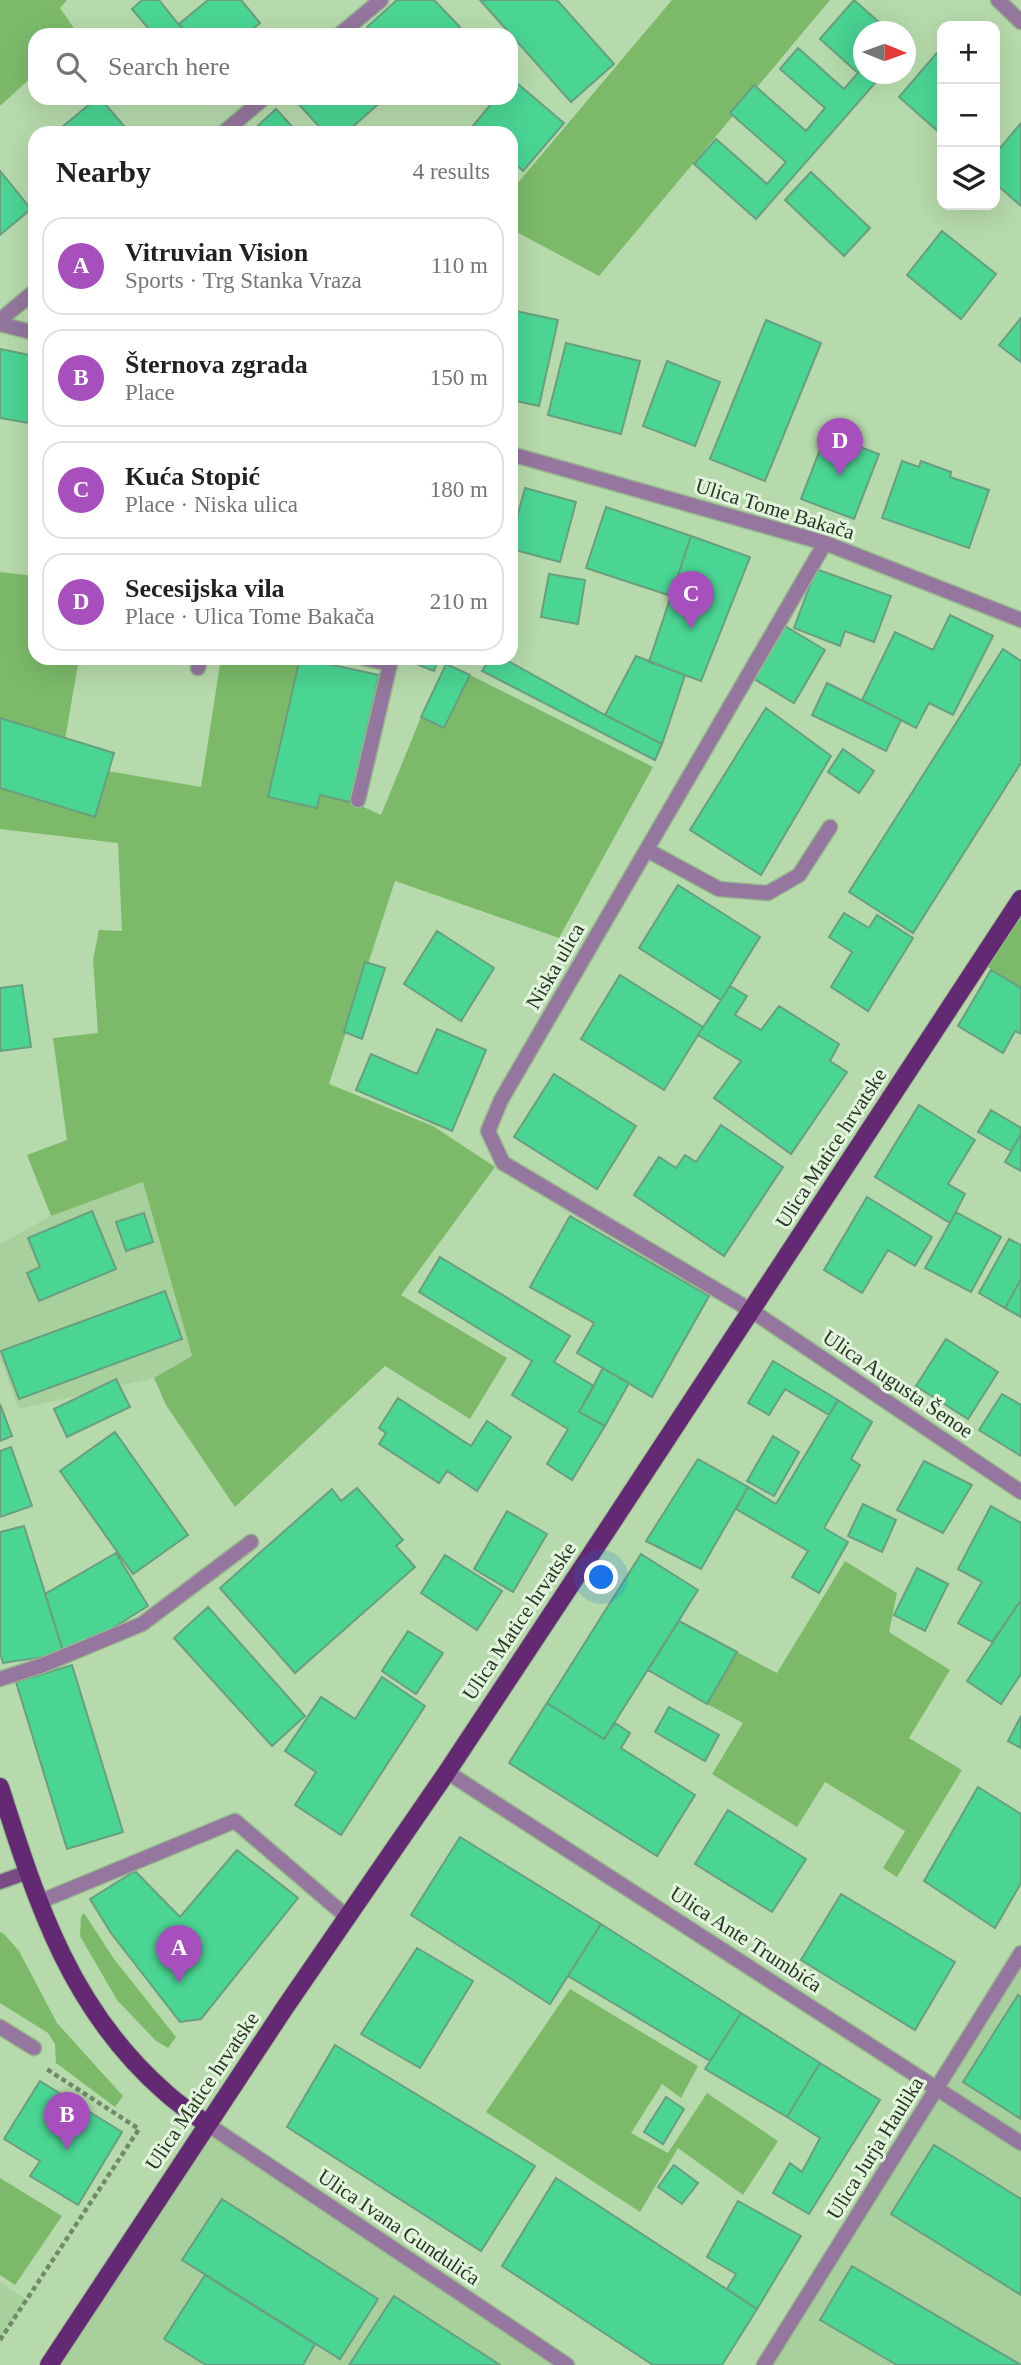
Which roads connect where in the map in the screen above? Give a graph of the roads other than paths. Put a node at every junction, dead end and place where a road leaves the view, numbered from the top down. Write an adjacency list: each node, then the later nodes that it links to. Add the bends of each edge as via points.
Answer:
1 (381, 0): 4 (street)
2 (998, 0): 3 (street)
3 (1021, 22)
4 (347, 28)
5 (256, 105): 6 (street)
6 (231, 126)
7 (28, 297): 8 (street)
8 (0, 322): 9 (street)
9 (28, 331)
10 (518, 456): 11 (street, Ulica Tome Bakača)
11 (825, 543): 12 (street, Ulica Tome Bakača); 16 (street, Niska ulica)
12 (1021, 620)
13 (390, 665): 14 (street)
14 (358, 800)
15 (830, 827): 16 (street, via 799,875 768,893 719,889)
16 (647, 850): 18 (street, Niska ulica, via 501,1100 488,1131 503,1163)
17 (1021, 899): 18 (main road, Ulica Matice hrvatske)
18 (752, 1311): 19 (street, Ulica Augusta Šenoe); 22 (main road, Ulica Matice hrvatske)
19 (1021, 1492)
20 (251, 1542): 21 (street, via 142,1624)
21 (0, 1679)
22 (447, 1772): 27 (main road, Ulica Matice hrvatske); 31 (street, Ulica Ante Trumbića)
23 (0, 1787): 24 (main road)
24 (28, 1872): 25 (street); 26 (main road)
25 (0, 1882)
26 (39, 1902): 27 (street, via 235,1821); 32 (main road, via 73,1979 102,2022 155,2083)
27 (347, 1917): 32 (main road, Ulica Matice hrvatske)
28 (1021, 1953): 31 (street, Ulica Jurja Haulika)
29 (0, 2027): 30 (street)
30 (34, 2048)
31 (938, 2087): 33 (street, Ulica Ante Trumbića); 36 (street, Ulica Jurja Haulika)
32 (207, 2124): 34 (main road, Ulica Matice hrvatske); 35 (street, Ulica Ivana Gundulića)
33 (1021, 2143)
34 (49, 2365)
35 (567, 2365)
36 (764, 2365)

